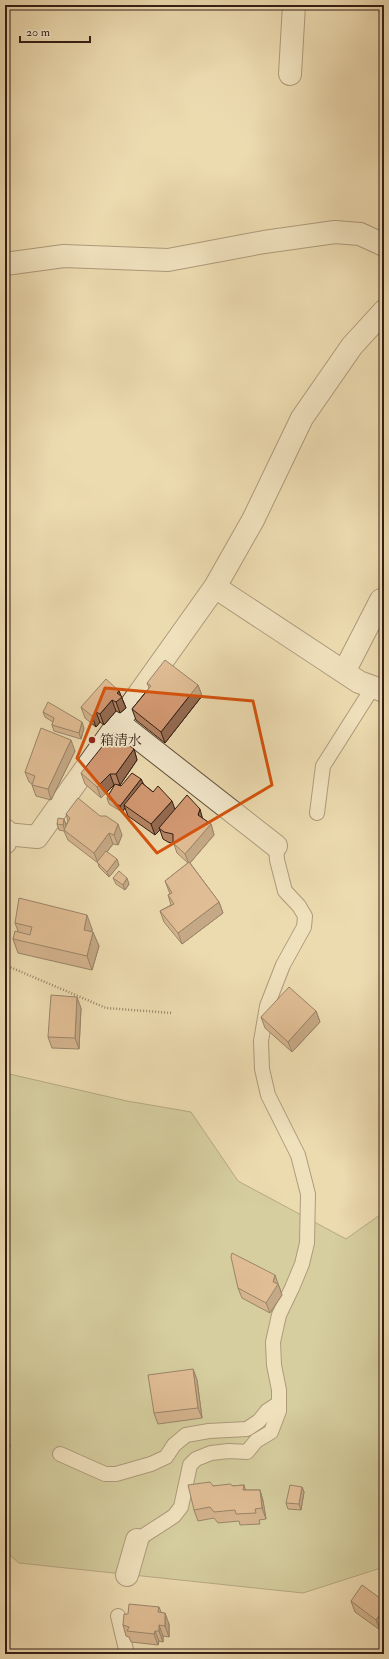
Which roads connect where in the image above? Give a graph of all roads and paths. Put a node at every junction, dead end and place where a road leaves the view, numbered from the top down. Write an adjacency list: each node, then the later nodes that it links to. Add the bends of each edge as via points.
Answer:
1 (294, 5): 2 (street)
2 (290, 74)
3 (384, 245): 4 (street, via 360,234 335,232 168,260 64,256)
4 (5, 264)
5 (384, 311): 6 (street, via 352,346 302,418 253,520)
6 (215, 587): 8 (street); 10 (street)
7 (384, 600): 8 (street)
8 (344, 672): 9 (street, via 359,682)
9 (379, 689): 11 (lane, via 323,766)
10 (118, 723): 12 (street, via 37,837); 13 (street)
11 (317, 812)
12 (5, 836)
13 (276, 846): 16 (lane, via 285,891 305,916 304,927 283,965 268,1006 261,1041 262,1069 268,1095 298,1155 308,1194 307,1243 302,1264 279,1315 273,1342)
14 (5, 965): 15 (path, via 106,1008)
15 (172, 1013)
16 (279, 1403): 17 (lane, via 247,1429 186,1435 174,1445 166,1457 152,1464 116,1474 104,1474); 18 (lane, via 272,1432 256,1441 247,1452 211,1453 196,1459 190,1465 181,1507 174,1516)
17 (60, 1454)
18 (137, 1540): 19 (street)
19 (127, 1575)
20 (118, 1616): 21 (lane)
21 (127, 1654)

